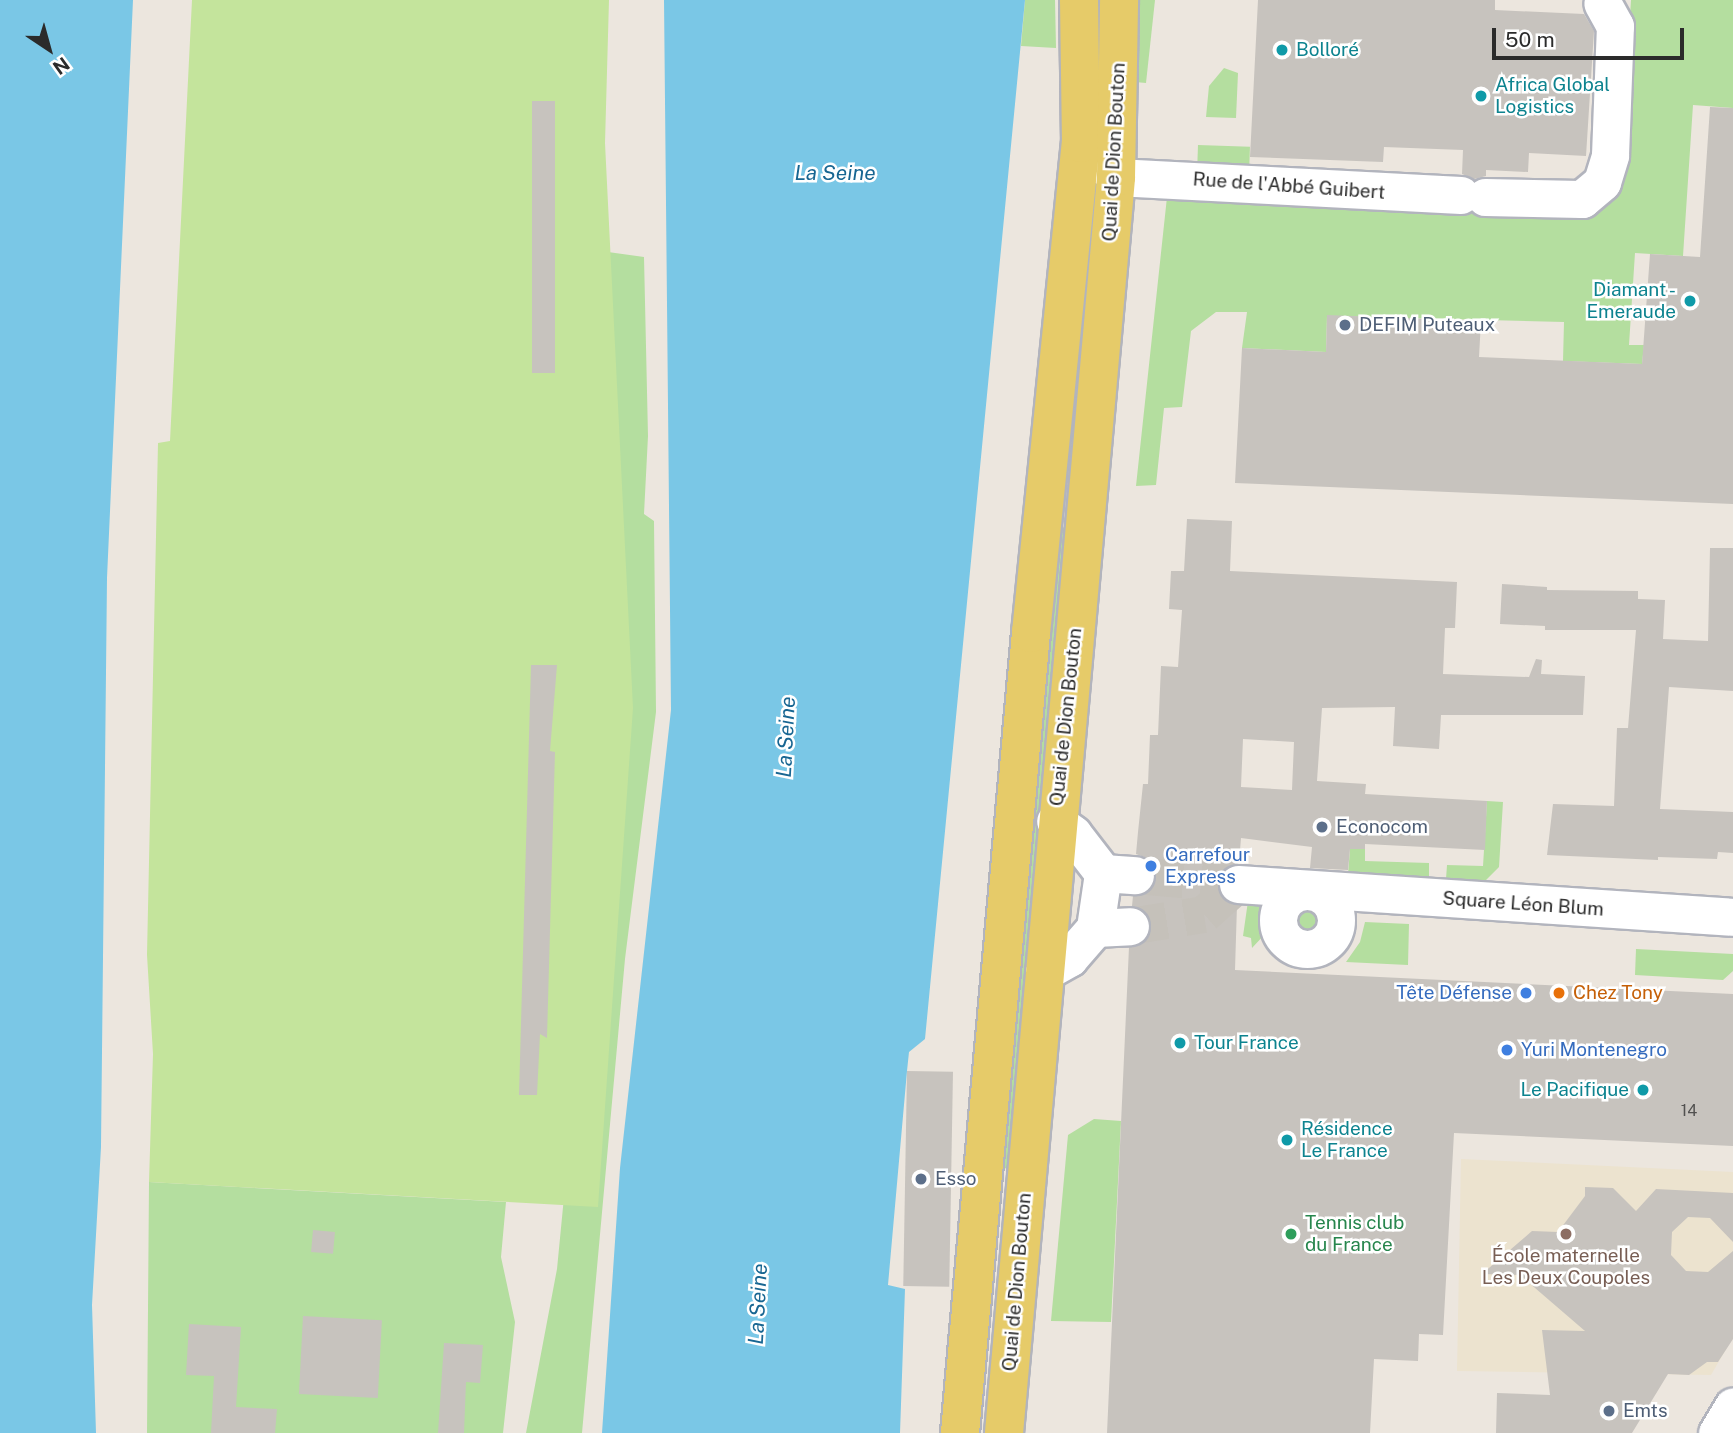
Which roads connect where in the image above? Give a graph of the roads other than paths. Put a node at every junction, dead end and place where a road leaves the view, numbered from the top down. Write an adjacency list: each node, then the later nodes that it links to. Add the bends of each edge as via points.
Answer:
1 (1079, 0): 4 (main road, Quai de Dion Bouton)
2 (1119, 0): 5 (main road, Quai de Dion Bouton)
3 (1598, 1): 5 (street, Rue de l'Abbé Guibert, via 1615,26 1610,155 1602,182 1582,199)
4 (1081, 143): 5 (street); 10 (main road, Quai de Dion Bouton, via 1031,633)
5 (1116, 177): 6 (main road, Quai de Dion Bouton)
6 (1055, 821): 9 (main road, Quai de Dion Bouton); 9 (street, via 1119,874 1113,927)
7 (1238, 884): 8 (street, Square Léon Blum)
8 (1733, 917)
9 (1044, 972): 14 (main road, Quai de Dion Bouton)
10 (989, 1114): 12 (main road, Quai de Dion Bouton); 13 (main road, Quai de Dion Bouton, via 996,1206)
11 (1733, 1406): 15 (street)
12 (960, 1433)
13 (982, 1433)
14 (1004, 1433)
15 (1717, 1433)

